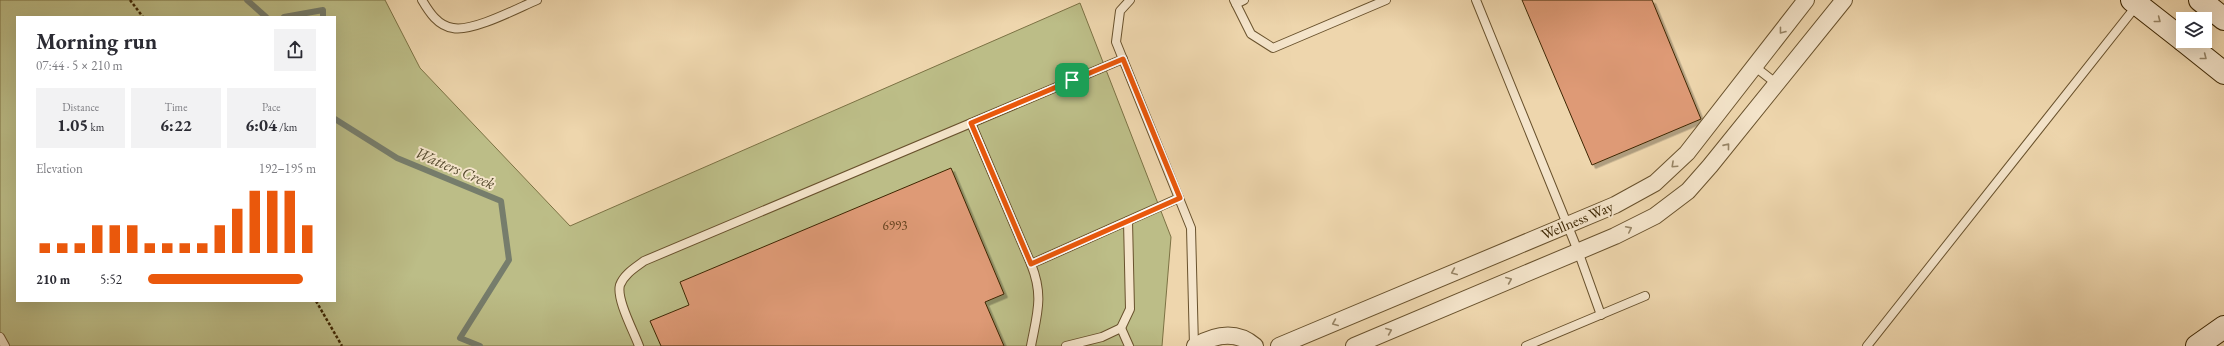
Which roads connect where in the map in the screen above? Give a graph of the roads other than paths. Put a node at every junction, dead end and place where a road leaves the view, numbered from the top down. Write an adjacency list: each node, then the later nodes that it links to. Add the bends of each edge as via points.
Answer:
1 (422, 0): 2 (lane, via 435,19 452,28 472,26)
2 (537, 0)
3 (1130, 0): 15 (lane, via 1120,11 1116,42)
4 (1244, 0): 10 (lane)
5 (1386, 0): 10 (lane, via 1273,48 1251,34)
6 (1476, 0): 22 (lane)
7 (1806, 0): 16 (street, Wellness Way, one-way to 16)
8 (2200, 0): 12 (main road)
9 (1840, 1): 18 (street, Wellness Way)
10 (1235, 2)
11 (2135, 2): 13 (main road, one-way to 13); 30 (lane)
12 (2224, 19)
13 (2176, 35)
14 (2193, 48): 17 (main road, one-way to 17)
15 (1123, 59): 19 (lane); 20 (lane)
16 (1754, 66): 18 (lane); 22 (street, Wellness Way, one-way to 22, via 1687,153 1655,183 1615,205)
17 (2224, 73)
18 (1777, 84): 23 (street, Wellness Way, one-way to 18, via 1655,216 1688,191)
19 (971, 123): 24 (lane); 32 (lane, via 644,261 629,273 620,285 620,296)
20 (1180, 198): 21 (lane); 36 (lane, via 1191,228)
21 (1128, 221): 24 (lane); 28 (lane, via 1130,309)
22 (1568, 224): 23 (lane); 38 (street, Wellness Way, one-way to 38)
23 (1578, 251): 26 (lane); 39 (street, Wellness Way, one-way to 23)
24 (1031, 264): 33 (lane, via 1037,279 1040,299)
25 (1645, 296): 26 (lane)
26 (1601, 315): 40 (lane)
27 (2224, 327): 41 (main road)
28 (1120, 328): 34 (lane, via 1102,337); 35 (lane)
29 (0, 337): 31 (lane)
30 (1869, 345)
31 (5, 346)
32 (639, 346)
33 (1031, 346)
34 (1066, 346)
35 (1128, 346)
36 (1194, 346): 37 (street, via 1208,338 1224,335 1234,336)
37 (1255, 346)
38 (1279, 346)
39 (1354, 346)
40 (1526, 346)
41 (2198, 346)

